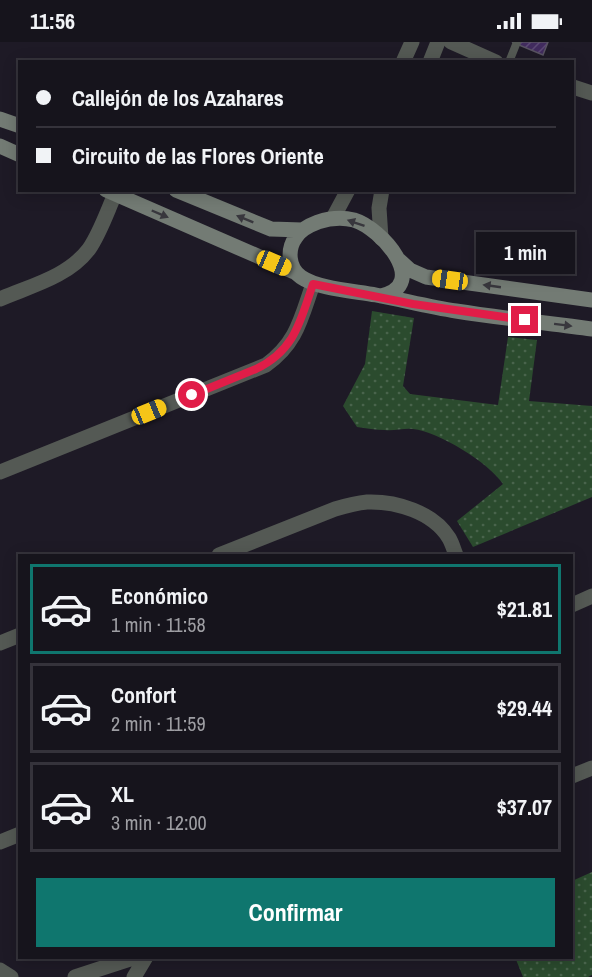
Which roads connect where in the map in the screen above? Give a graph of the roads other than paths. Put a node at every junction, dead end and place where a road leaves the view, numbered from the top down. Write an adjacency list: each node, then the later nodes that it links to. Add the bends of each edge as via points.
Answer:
1 (412, 42): 5 (street)
2 (438, 42): 6 (street)
3 (451, 42): 7 (street)
4 (517, 42): 8 (lane)
5 (404, 60)
6 (431, 60)
7 (492, 60)
8 (510, 60)
9 (574, 87): 10 (street)
10 (592, 93)
11 (0, 118): 12 (street)
12 (18, 125)
13 (0, 147): 14 (street)
14 (18, 154)
15 (110, 192): 23 (street, one-way to 23); 26 (street, via 95,239 82,258 64,272)
16 (181, 192): 20 (street, one-way to 16, via 271,229)
17 (347, 192): 19 (street)
18 (382, 192): 21 (street)
19 (333, 218): 20 (street); 21 (street, one-way to 19, via 354,220)
20 (302, 230): 23 (street, via 291,248)
21 (381, 238): 22 (street)
22 (399, 260): 25 (street, via 401,281 393,291); 27 (street, one-way to 22, via 426,277)
23 (294, 272): 24 (street)
24 (313, 284): 25 (street); 29 (street, via 297,330 282,352 266,365)
25 (381, 296): 28 (street, one-way to 28)
26 (0, 299)
27 (592, 300)
28 (592, 329)
29 (0, 472)
30 (221, 554): 31 (street, via 335,508 366,502 397,505 424,515 450,538)
31 (456, 554)
32 (592, 596): 33 (street)
33 (573, 605)
34 (18, 636): 35 (street)
35 (0, 643)
36 (592, 768): 37 (street)
37 (573, 776)
38 (18, 835): 39 (street)
39 (0, 842)
40 (130, 959): 44 (street)
41 (145, 959): 45 (street)
42 (0, 970): 43 (street)
43 (11, 977)
44 (75, 977)
45 (134, 977)

